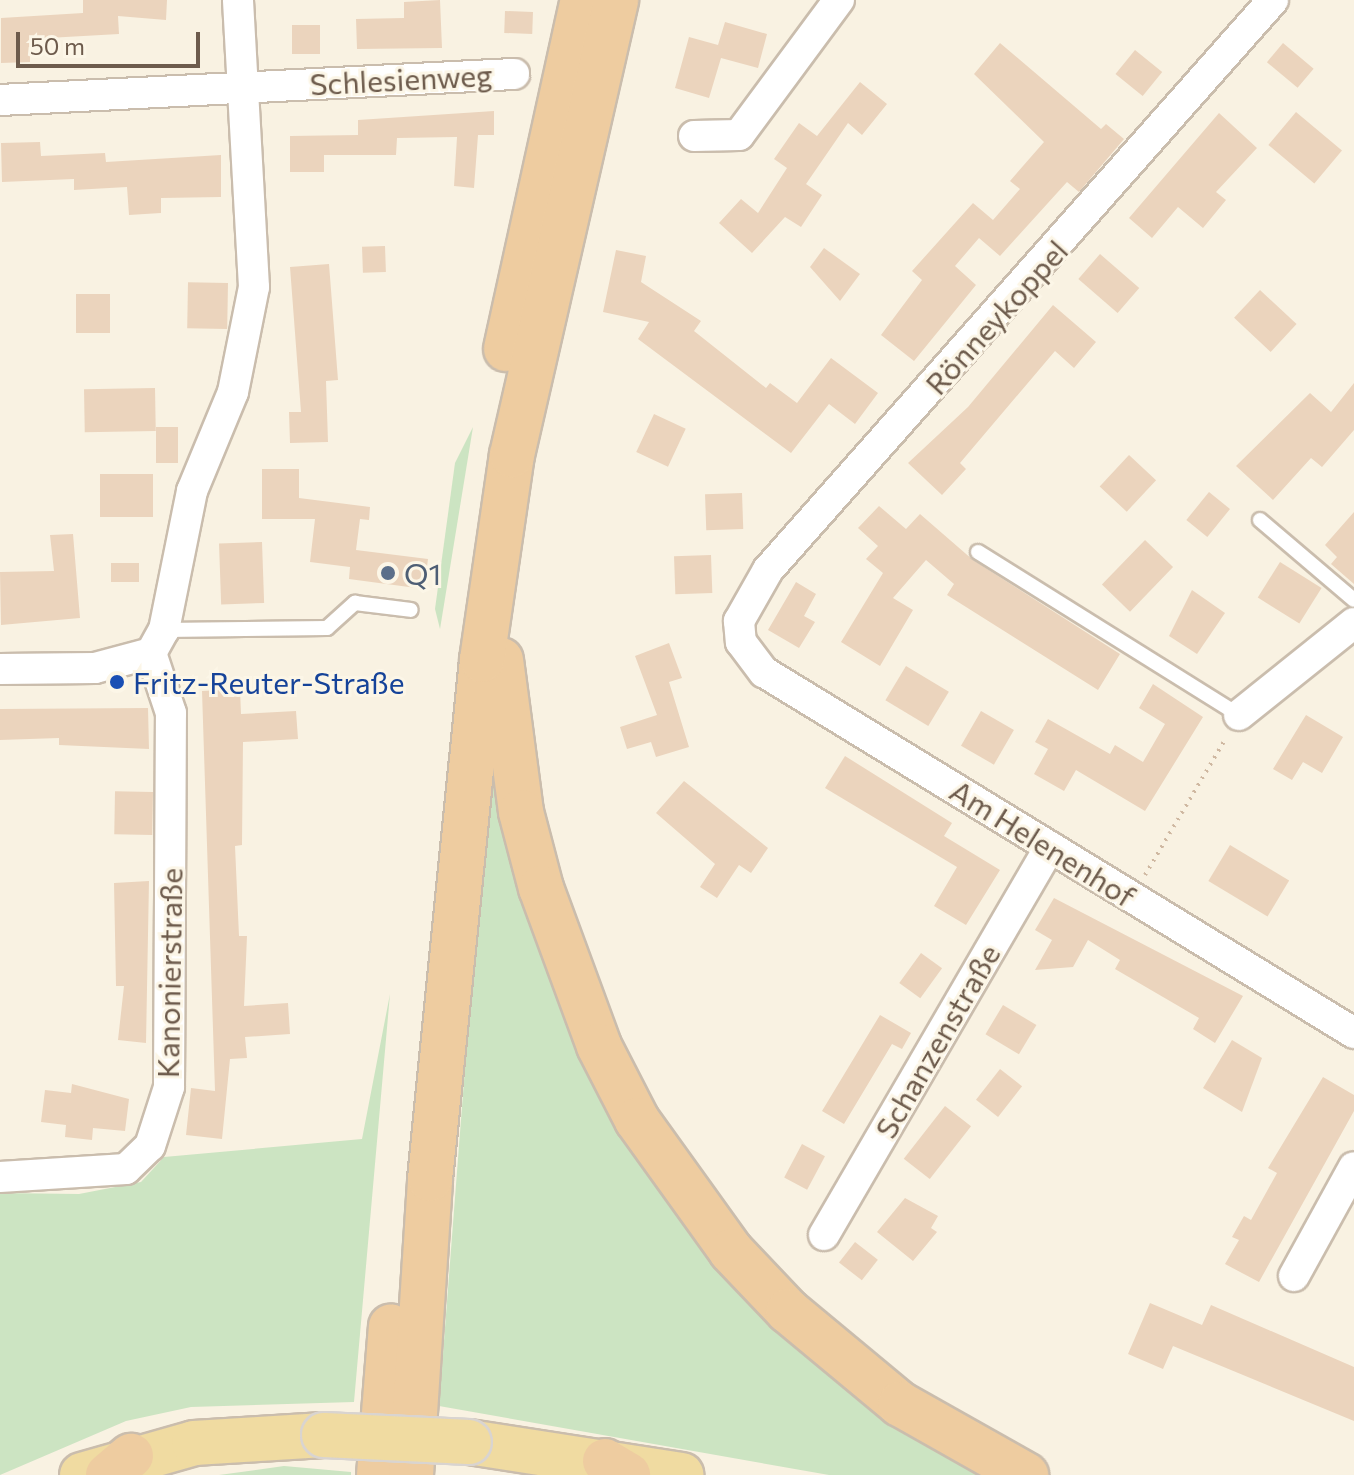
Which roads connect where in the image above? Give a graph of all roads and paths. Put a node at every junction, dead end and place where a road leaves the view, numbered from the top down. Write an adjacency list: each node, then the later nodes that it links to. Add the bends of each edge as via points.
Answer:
1 (238, 0): 7 (street)
2 (583, 0): 30 (highway, via 501,371 450,686)
3 (616, 0): 10 (highway)
4 (839, 0): 9 (street, via 739,135)
5 (1273, 0): 17 (street, Rönneykoppel, via 768,570 744,604)
6 (514, 74): 7 (street, Schlesienweg)
7 (243, 86): 8 (street, Schlesienweg); 16 (street, via 254,287 247,342 192,491 175,594)
8 (0, 100)
9 (694, 136)
10 (512, 455): 31 (highway, via 482,660 433,1147); 33 (highway, via 518,528 501,659 504,703 541,888 599,1046 682,1188 788,1311 900,1404)
11 (1260, 520): 13 (lane)
12 (978, 552): 19 (lane)
13 (1354, 600)
14 (411, 610): 16 (lane, via 355,603 327,628)
15 (1354, 623): 19 (street)
16 (158, 642): 18 (street, via 95,668); 24 (street, Kanonierstraße, via 171,713 169,1087 150,1146 126,1169)
17 (741, 642): 20 (street, Am Helenenhof, via 764,672)
18 (0, 669)
19 (1239, 715): 21 (path)
20 (1050, 847): 21 (street, Am Helenenhof); 25 (street, Schanzenstraße)
21 (1132, 898): 22 (street, Am Helenenhof)
22 (1354, 1033)
23 (1354, 1167): 26 (street)
24 (5, 1178)
25 (824, 1235)
26 (1294, 1276)
27 (120, 1466): 28 (main road, bridge, via 220,1440 324,1435 469,1442); 29 (main road)
28 (617, 1468): 32 (main road)
29 (82, 1475)
30 (379, 1475)
31 (411, 1475)
32 (681, 1475)
33 (1026, 1475)

